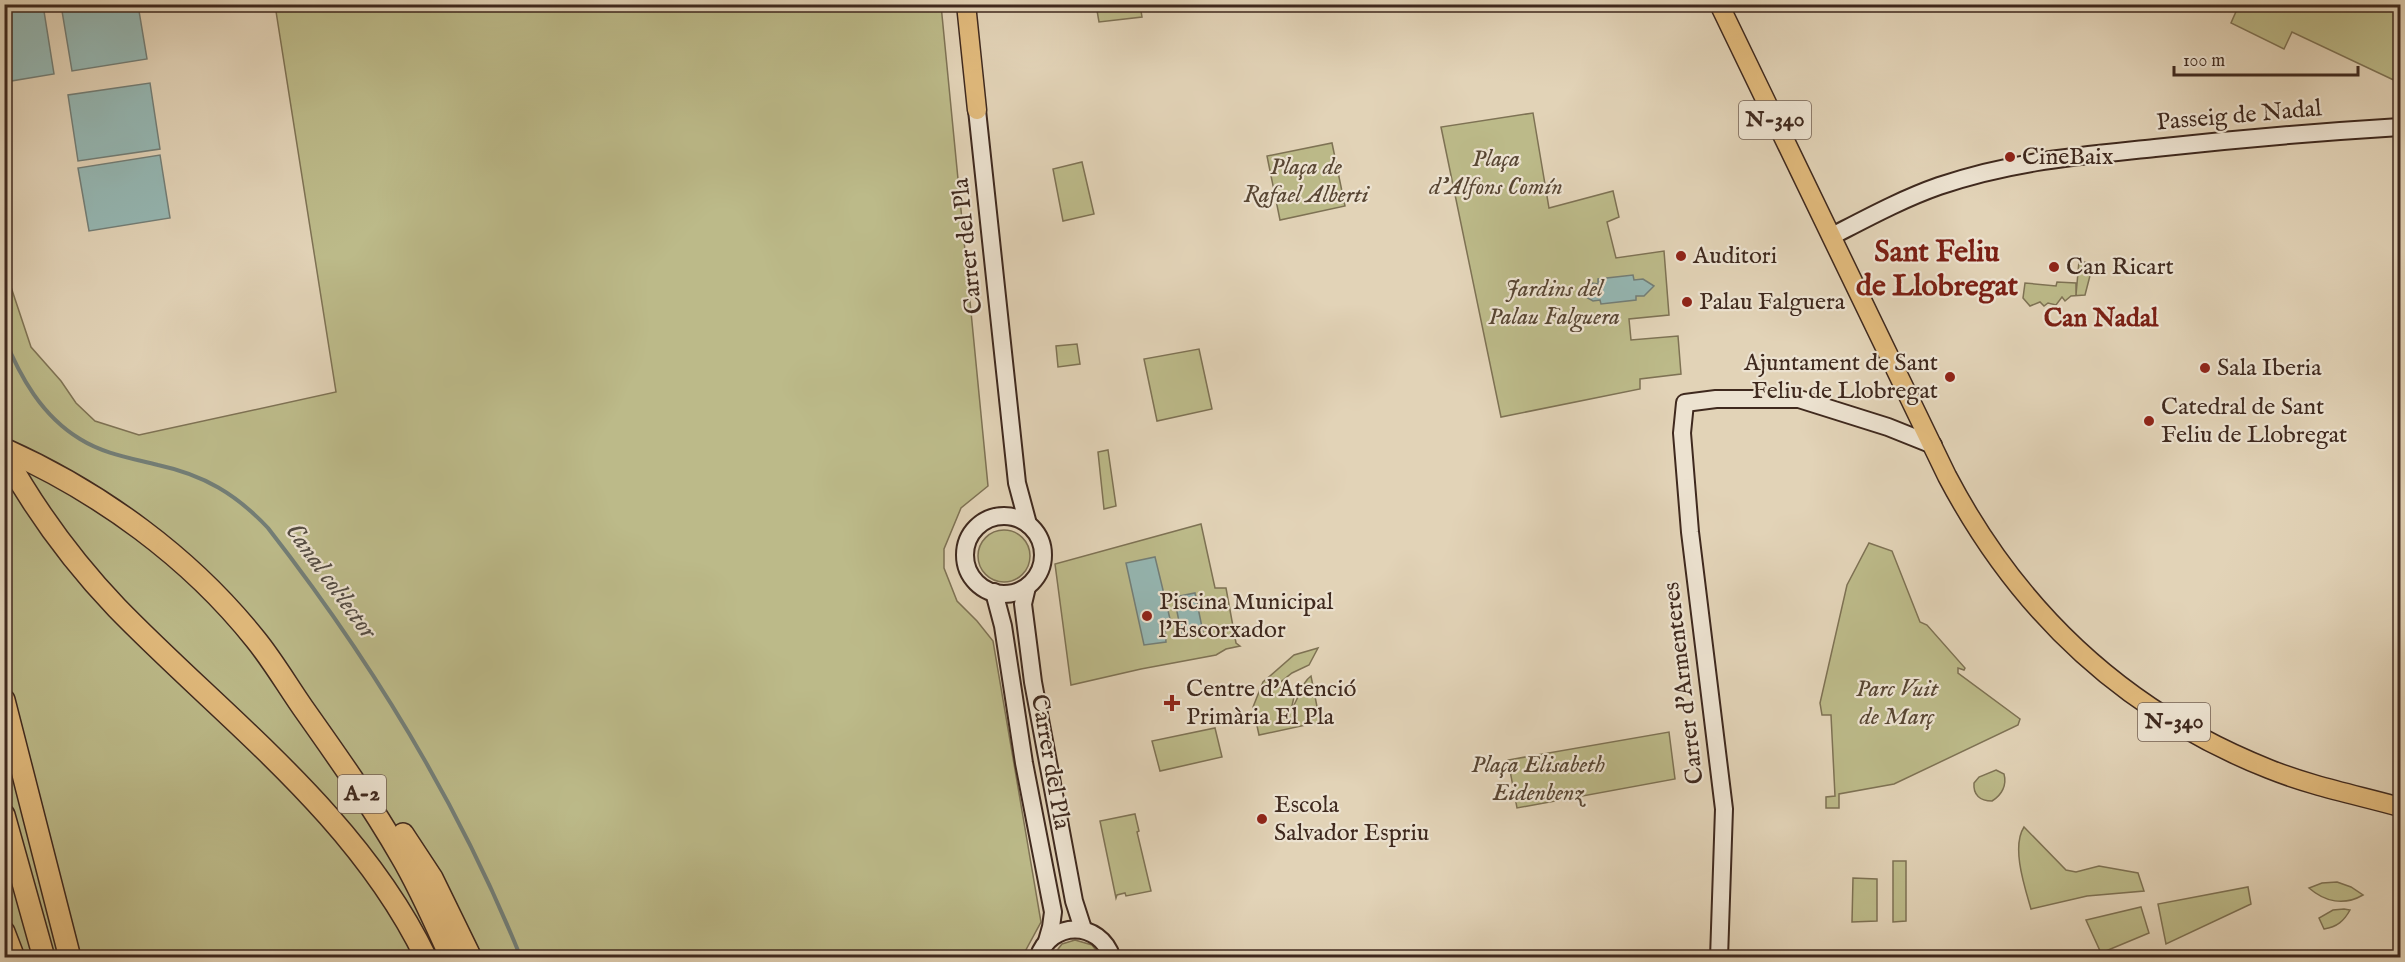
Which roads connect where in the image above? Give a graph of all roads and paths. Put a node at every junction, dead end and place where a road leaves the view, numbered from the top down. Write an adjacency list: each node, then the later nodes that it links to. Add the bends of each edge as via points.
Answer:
1 (966, 4): 3 (main road, Carrer del Pla)
2 (1719, 4): 5 (main road, N-340)
3 (977, 110): 9 (main road, Carrer del Pla)
4 (2400, 127): 5 (main road, Passeig de Nadal, via 2026,162 1940,186)
5 (1832, 236): 6 (main road, N-340)
6 (1933, 445): 16 (main road, N-340, via 1962,503 2010,576 2086,658 2125,691 2211,743 2261,766); 29 (main road, Carrer d'Armenteres, via 1799,399 1685,403 1682,433 1689,525 1724,809)
7 (4, 449): 14 (highway, A-2, via 110,506 211,590)
8 (4, 454): 24 (highway, via 54,532 116,606 319,803 369,866)
9 (1017, 483): 10 (main road); 11 (main road, Carrer del Pla)
10 (999, 516): 11 (main road, via 1017,517); 13 (main road, via 975,528 965,553 974,579)
11 (1028, 524): 12 (main road, via 1039,536 1044,555 1039,574)
12 (1027, 587): 13 (main road, via 1011,593); 18 (main road, Carrer del Pla, via 1023,604 1033,682 1074,902)
13 (994, 592): 20 (main road, Carrer del Pla, via 1053,912)
14 (256, 640): 25 (highway, A-2, via 401,856); 26 (highway, via 314,700 432,878)
15 (4, 700): 23 (highway)
16 (2400, 807)
17 (4, 815): 22 (highway)
18 (1083, 929): 20 (main road, via 1064,930); 28 (main road, via 1101,938)
19 (4, 932): 21 (highway)
20 (1047, 941): 27 (main road, Carrer del Pla)
21 (14, 957)
22 (44, 957)
23 (70, 957)
24 (426, 957)
25 (452, 957)
26 (471, 957)
27 (1038, 957)
28 (1112, 957)
29 (1719, 957)

